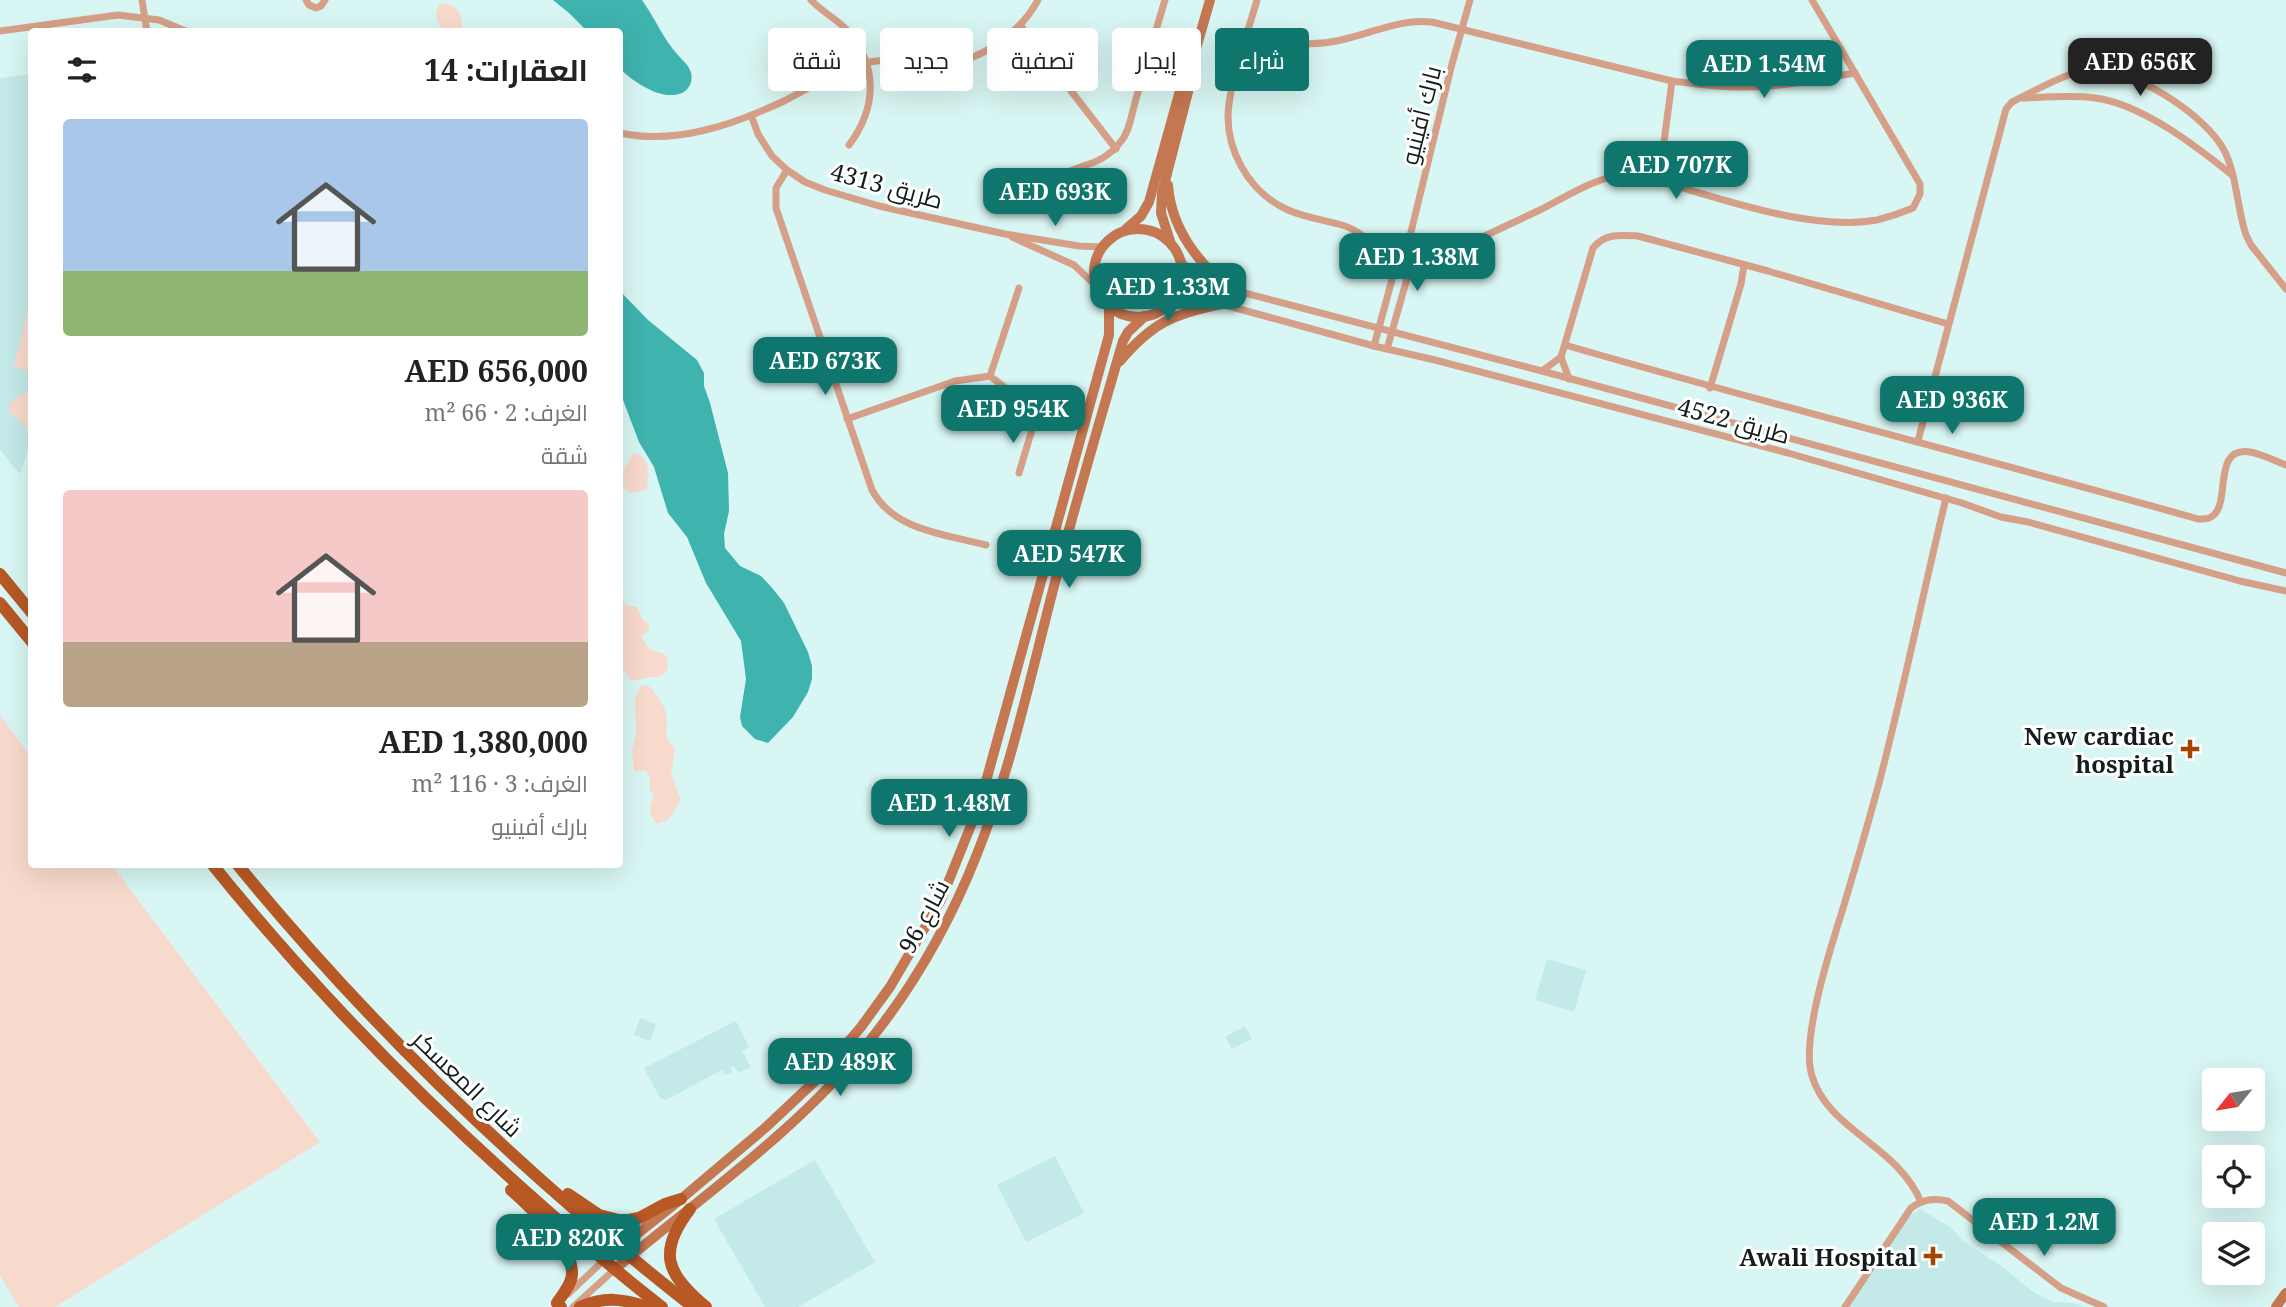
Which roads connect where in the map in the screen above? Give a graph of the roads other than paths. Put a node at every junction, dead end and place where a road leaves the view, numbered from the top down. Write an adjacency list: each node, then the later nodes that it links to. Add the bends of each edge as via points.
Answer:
1 (142, 0): 11 (street)
2 (306, 0): 3 (street, via 316,8)
3 (325, 0)
4 (811, 0): 16 (street)
5 (1038, 0): 12 (street)
6 (1165, 0): 32 (street, via 1125,137)
7 (1210, 0): 19 (street)
8 (1257, 0): 17 (street)
9 (1470, 0): 13 (street, بارك أفينيو)
10 (1812, 0): 22 (street)
11 (146, 18): 14 (street); 15 (street); 18 (street, via 118,15)
12 (1020, 25): 21 (street, via 1000,43 963,61 941,65); 32 (street)
13 (1461, 27): 20 (street, via 1404,22 1340,40); 23 (street); 40 (street, بارك أفينيو)
14 (147, 28)
15 (178, 28)
16 (845, 28)
17 (1249, 28)
18 (0, 31)
19 (1201, 31)
20 (1309, 43)
21 (866, 62): 31 (street, via 868,112)
22 (1855, 73): 23 (street, via 1747,87); 36 (street, via 1920,184 1913,208 1877,220 1822,220 1779,214)
23 (1672, 81): 36 (street)
24 (800, 91): 29 (street)
25 (1180, 91): 38 (street, via 1149,202)
26 (1188, 91): 34 (street)
27 (1232, 91): 43 (street, via 1230,138 1244,171 1258,189 1285,209 1348,227)
28 (2021, 98): 35 (street, via 2099,98 2126,107 2172,132); 35 (street, via 2086,70 2125,74 2191,111 2217,137); 56 (street, via 2006,109)
29 (751, 116): 30 (street, via 674,137); 33 (street, طريق 4313, via 765,145)
30 (623, 134)
31 (849, 145)
32 (1116, 149): 37 (street, via 1090,166 1062,174 1045,193)
33 (787, 170): 39 (street, طريق 4313, via 841,196); 68 (street, via 776,188 776,208)
34 (1167, 173): 41 (street, via 1161,213); 51 (street, via 1170,203 1180,229 1199,261)
35 (2232, 176): 50 (street, via 2246,235)
36 (1659, 180): 40 (street, via 1630,175 1604,180 1459,246 1436,247)
37 (1040, 209)
38 (1125, 230): 41 (street, via 1153,231); 42 (street)
39 (1005, 234): 42 (street, طريق 4313); 48 (street, طريق 4313, via 1074,265)
40 (1409, 240): 45 (street, بارك أفينيو); 47 (street, بارك أفينيو)
41 (1170, 242): 44 (street)
42 (1102, 247): 48 (street, via 1095,260)
43 (1387, 249)
44 (1181, 260): 51 (street, طريق 4522, via 1196,276); 52 (street, via 1180,282)
45 (1397, 261): 47 (street); 57 (street, بارك أفينيو)
46 (1744, 265): 56 (street); 59 (street, via 1638,236 1606,237 1593,248); 67 (street, طريق 4522)
47 (1411, 266): 58 (street, بارك أفينيو)
48 (1094, 284): 54 (street)
49 (1020, 288): 65 (street)
50 (2286, 289)
51 (1230, 290): 57 (street, طريق 4522)
52 (1170, 302): 53 (street, طريق 4522, via 1193,299); 55 (street)
53 (1221, 304): 60 (street, طريق 4522); 63 (street, via 1177,314 1158,324 1143,334)
54 (1109, 309): 55 (street); 85 (street, شارع 96, via 1109,335 980,803 941,900 890,987 845,1046)
55 (1145, 316): 63 (street, شارع 96, via 1128,332)
56 (1948, 324): 69 (street)
57 (1377, 328): 58 (street, طريق 4522); 60 (street, بارك أفينيو)
58 (1390, 332): 61 (street, بارك أفينيو); 64 (street, طريق 4522)
59 (1565, 345): 62 (street); 67 (street)
60 (1374, 346): 61 (street, طريق 4522)
61 (1387, 349): 72 (street, طريق 4522)
62 (1560, 357): 64 (street); 66 (street)
63 (1116, 366): 85 (street, شارع 96, via 1002,781 955,902 901,999 870,1041 808,1109)
64 (1542, 371): 66 (street, طريق 4522)
65 (990, 376): 68 (street, via 955,381); 71 (street, via 1033,418)
66 (1569, 379): 74 (street, طريق 4522)
67 (1710, 388): 69 (street)
68 (847, 419): 73 (street, via 872,490 884,509 907,524)
69 (1918, 441): 70 (street, via 2198,519 2216,513 2230,458 2250,452)
70 (2286, 465)
71 (1019, 473)
72 (1946, 498): 76 (street, طريق 4522, via 2001,517); 84 (street, via 1879,782 1826,969 1808,1051 1811,1075 1835,1115 1884,1152 1904,1173)
73 (986, 545)
74 (2286, 573)
75 (0, 574): 78 (main road)
76 (2286, 591)
77 (0, 603): 79 (main road)
78 (28, 608)
79 (28, 637)
80 (215, 868): 82 (main road, شارع المعسكر, via 388,1063)
81 (240, 868): 83 (main road, شارع المعسكر, via 370,1015)
82 (494, 1163): 88 (main road, شارع المعسكر); 91 (main road, via 504,1183 537,1215 571,1265 573,1276)
83 (533, 1173): 85 (main road, via 554,1182 587,1209 617,1220 639,1218 665,1204); 86 (main road, شارع المعسكر)
84 (1921, 1202): 98 (street, via 1911,1208); 99 (street, via 1948,1201 2061,1288)
85 (686, 1204): 86 (street, شارع 96); 87 (street, شارع 96); 97 (main road, via 673,1234 670,1259 685,1287)
86 (618, 1248): 87 (main road, شارع المعسكر); 88 (street, شارع 96)
87 (630, 1257): 89 (street, شارع 96); 96 (main road, شارع المعسكر)
88 (603, 1261): 89 (main road, شارع المعسكر); 91 (street)
89 (614, 1270): 92 (street); 95 (main road, شارع المعسكر)
90 (2286, 1293): 100 (street)
91 (557, 1306)
92 (573, 1307)
93 (580, 1307): 94 (main road, via 615,1298)
94 (648, 1307)
95 (662, 1307)
96 (693, 1307)
97 (706, 1307)
98 (1845, 1307)
99 (2104, 1307)
100 (2277, 1307)

